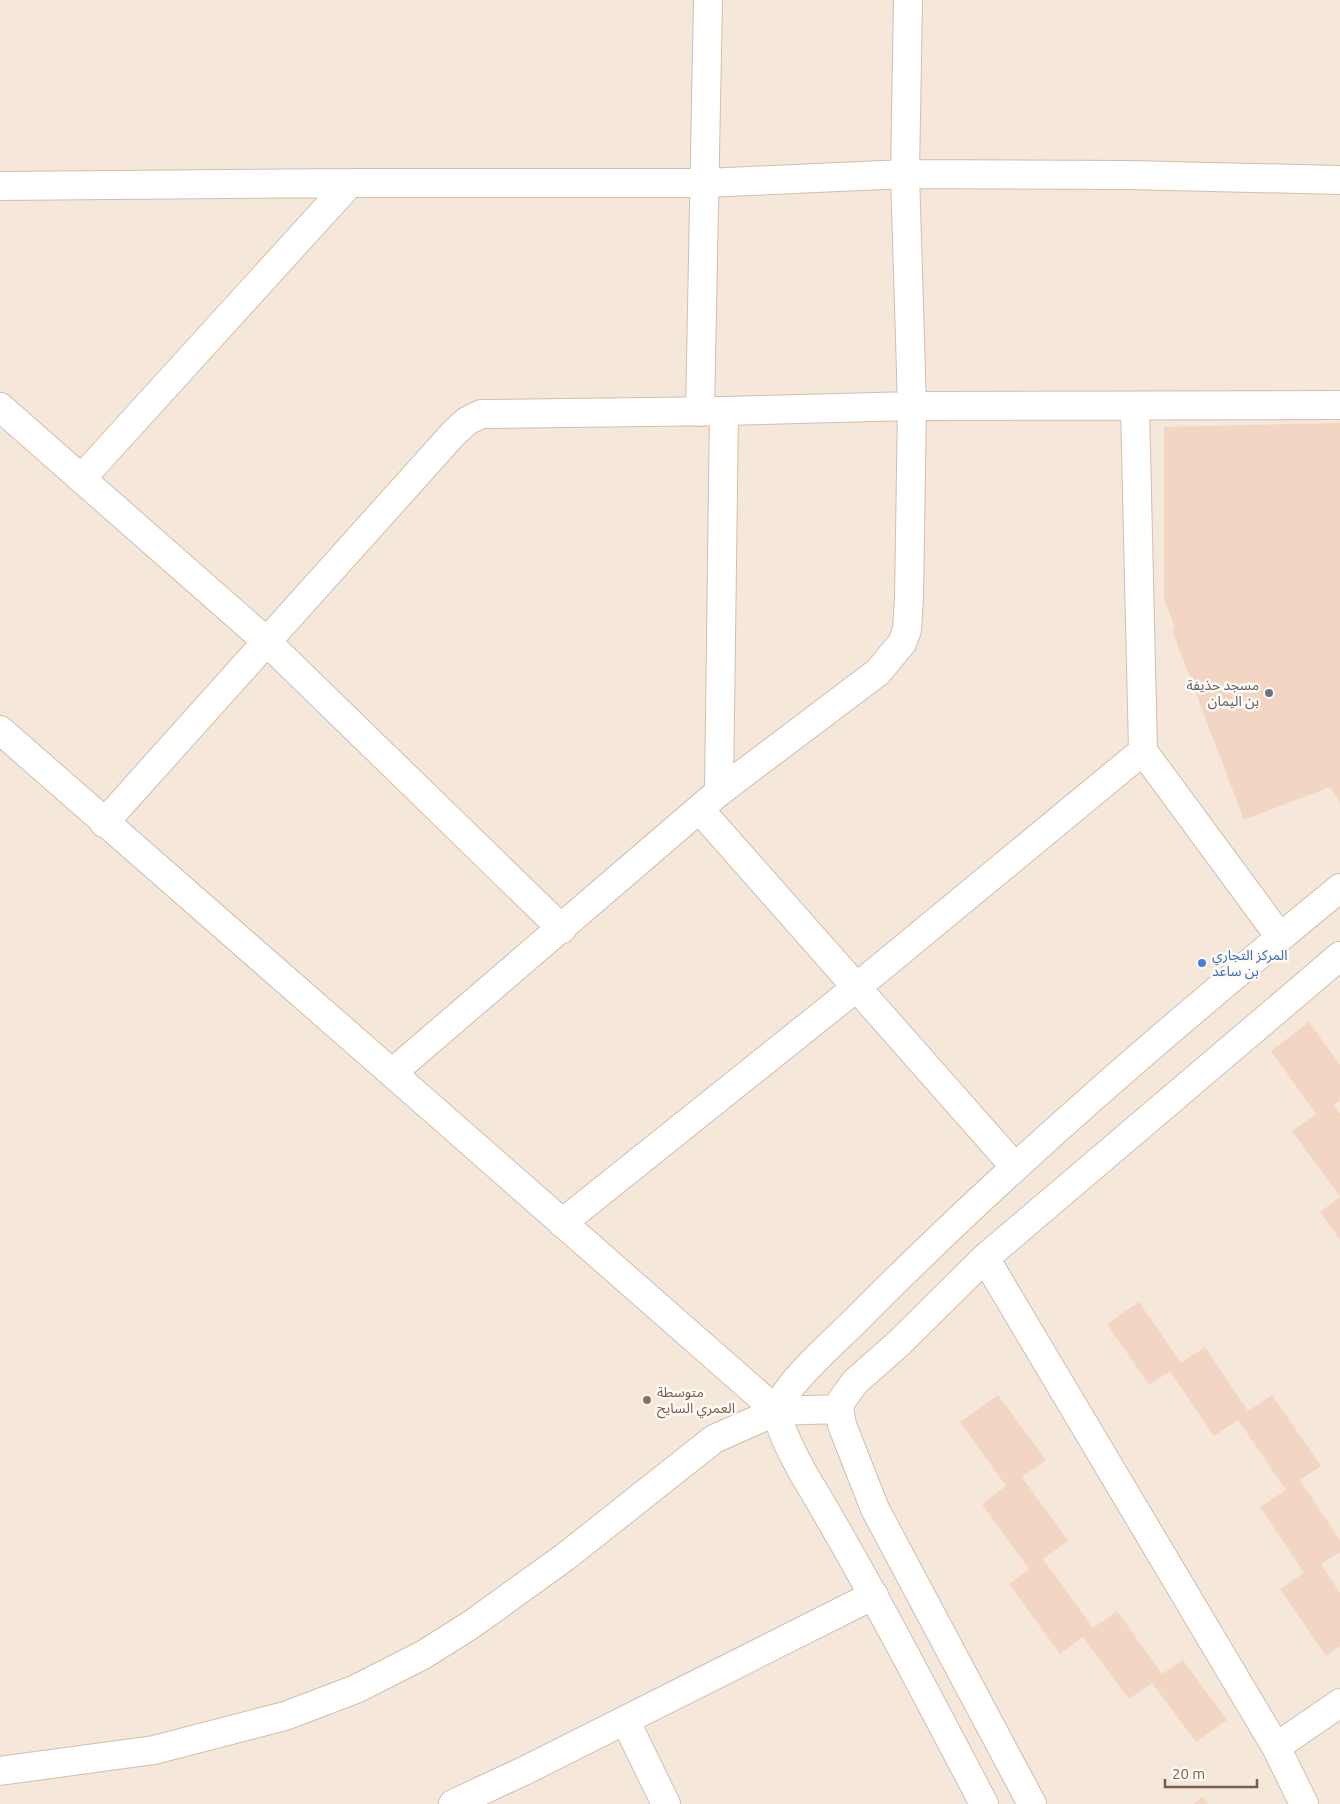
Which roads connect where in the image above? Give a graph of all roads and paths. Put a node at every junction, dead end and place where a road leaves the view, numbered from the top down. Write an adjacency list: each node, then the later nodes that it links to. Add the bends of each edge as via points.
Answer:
1 (708, 0): 6 (street)
2 (908, 0): 3 (street)
3 (905, 174): 4 (street); 6 (street); 9 (street)
4 (1340, 180)
5 (350, 183): 6 (street); 7 (street); 13 (street)
6 (706, 183): 12 (street)
7 (0, 186)
8 (1340, 405): 11 (street)
9 (912, 406): 11 (street); 12 (street); 17 (street, via 909,598 907,630 902,643 878,672)
10 (0, 407): 13 (street)
11 (1135, 407): 16 (street)
12 (712, 412): 14 (street, via 495,413 481,414 467,421); 17 (street)
13 (81, 479): 14 (street)
14 (266, 641): 18 (street); 20 (street)
15 (0, 730): 18 (street)
16 (1143, 751): 21 (street); 23 (street)
17 (710, 801): 20 (street); 23 (street)
18 (104, 823): 24 (street)
19 (1340, 888): 21 (street)
20 (562, 929): 24 (street)
21 (1280, 937): 25 (street)
22 (1338, 962): 27 (street)
23 (858, 987): 25 (street); 26 (street)
24 (392, 1073): 26 (street)
25 (1015, 1167): 29 (street, via 926,1249 808,1368 783,1396)
26 (562, 1223): 29 (street)
27 (985, 1258): 28 (street, via 855,1382); 33 (street)
28 (839, 1409): 29 (street); 38 (street, via 875,1509)
29 (777, 1411): 30 (street, via 805,1477); 34 (street, via 714,1439 565,1557 472,1624 423,1655 356,1689 285,1716 154,1750)
30 (874, 1595): 32 (street); 37 (street)
31 (1340, 1703): 33 (street)
32 (625, 1720): 35 (street); 36 (street)
33 (1276, 1747): 39 (street)
34 (0, 1771)
35 (453, 1804)
36 (666, 1804)
37 (984, 1804)
38 (1032, 1804)
39 (1304, 1804)

